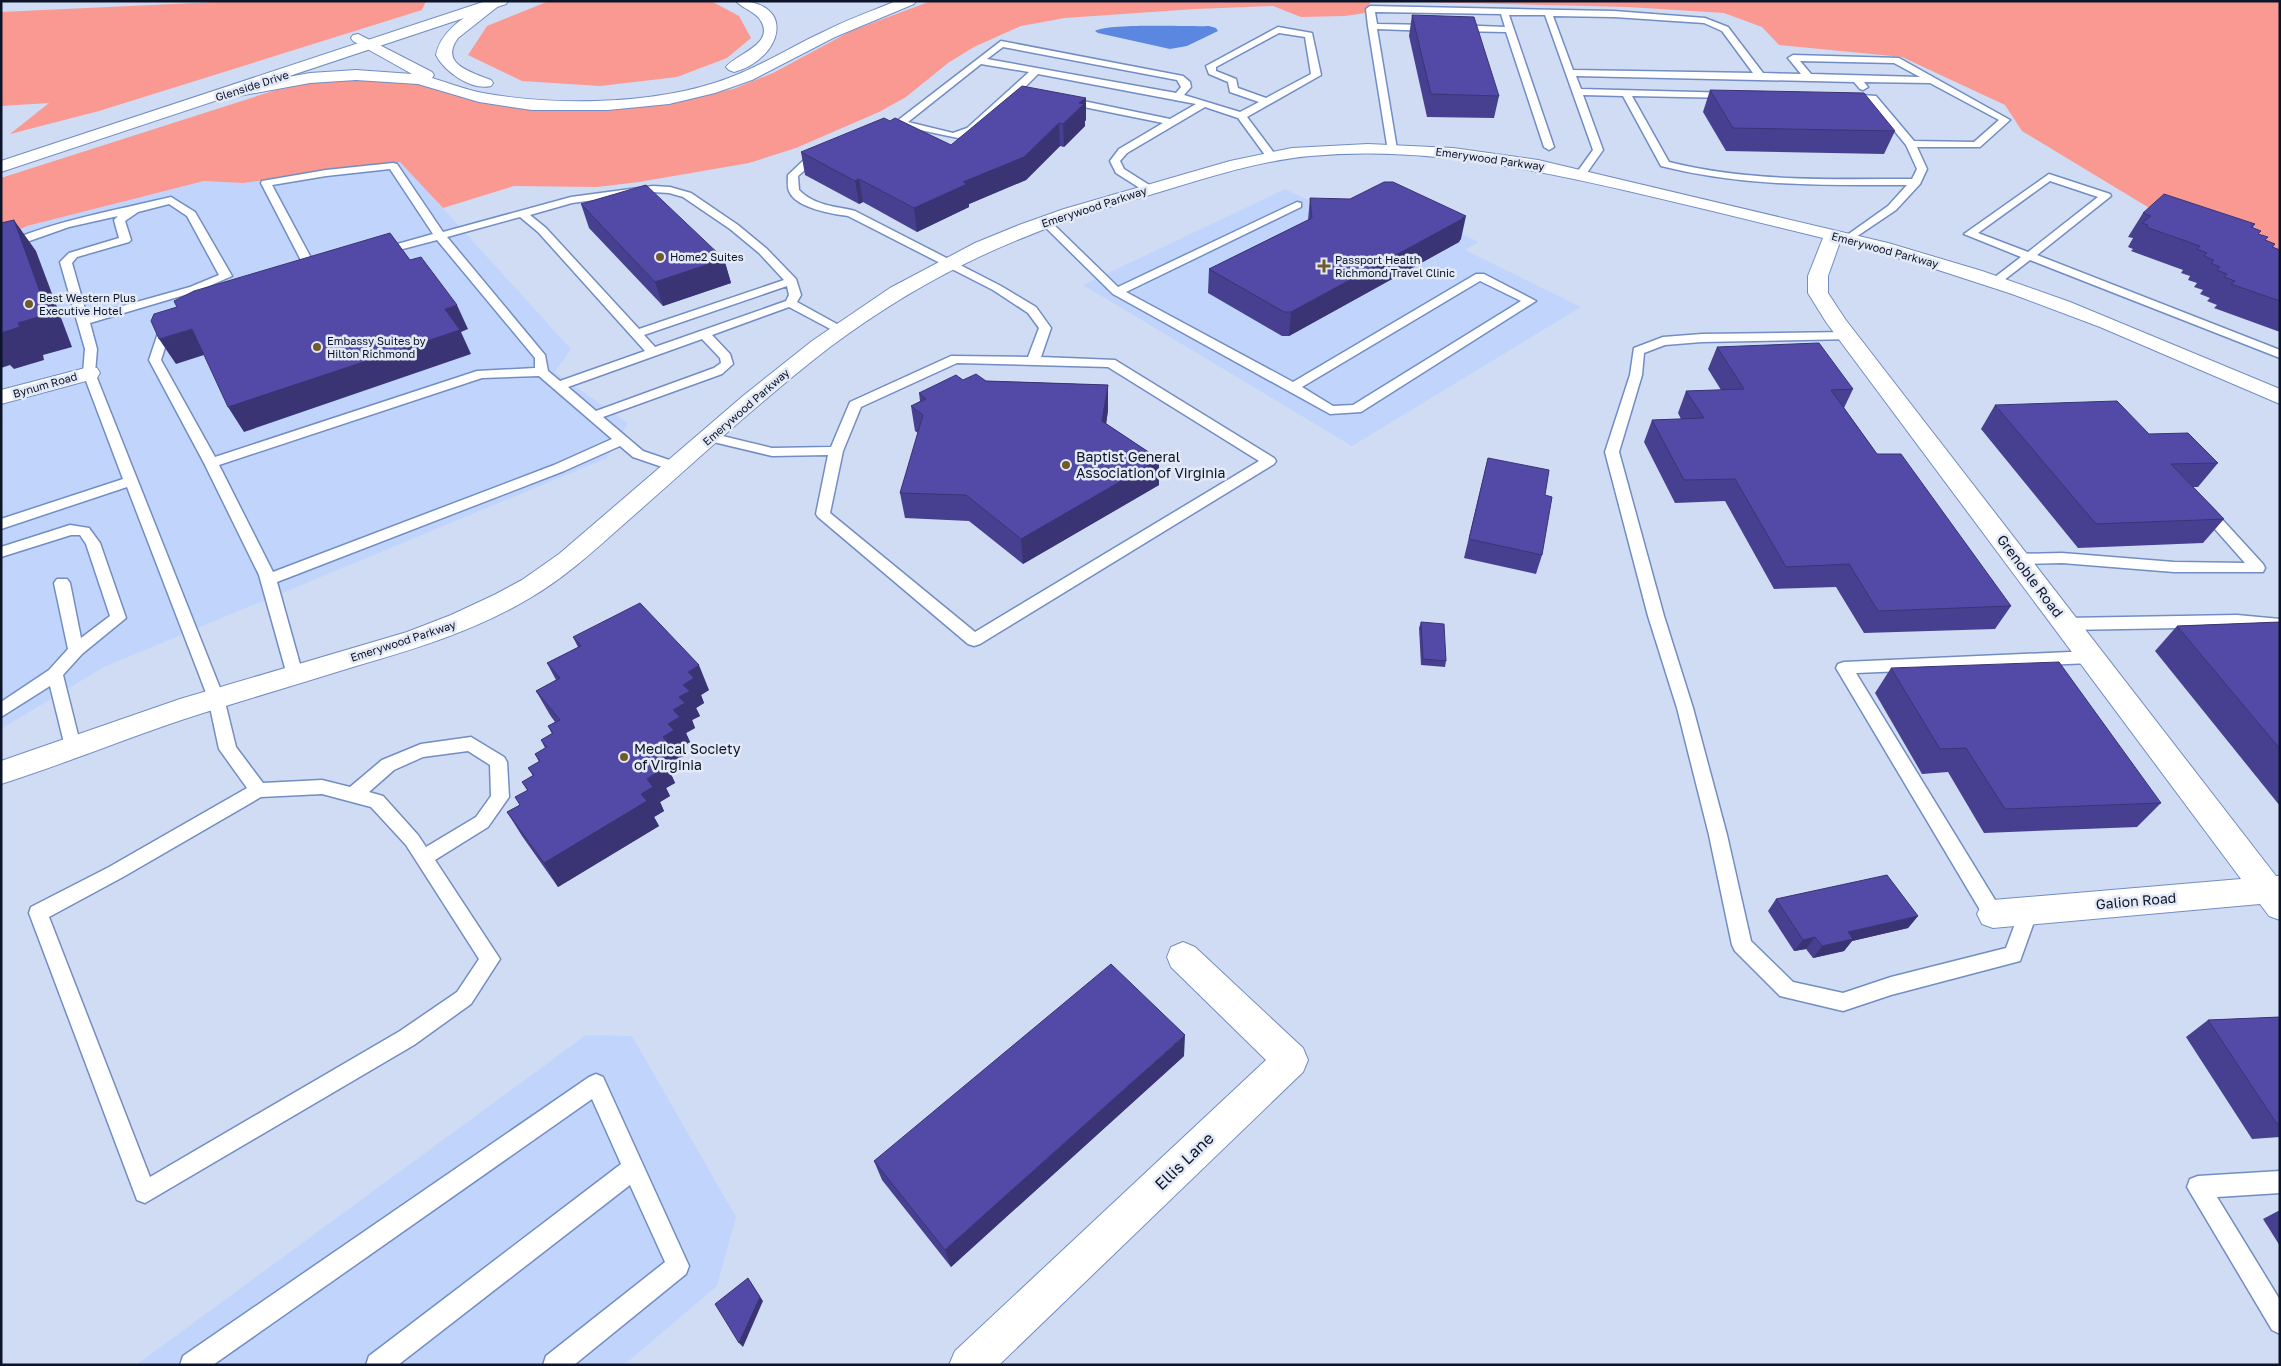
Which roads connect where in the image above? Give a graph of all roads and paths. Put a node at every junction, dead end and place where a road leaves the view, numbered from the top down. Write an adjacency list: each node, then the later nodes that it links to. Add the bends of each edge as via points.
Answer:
1 (463, 1): 9 (main road, Glenside Drive)
2 (743, 1): 4 (main road, via 767,16 772,25 770,38 755,55 727,70 684,84 600,94 510,88 468,77 447,64 444,56 446,41 464,24)
3 (909, 1): 17 (main road, via 830,34 746,77 669,99 608,105 539,105 479,97)
4 (498, 3): 9 (main road, Glenside Drive)
5 (1504, 12): 6 (lane); 7 (lane, via 1370,9); 8 (lane)
6 (1548, 14): 12 (lane); 13 (lane, via 1614,14 1705,21 1725,29)
7 (1372, 26): 8 (lane); 34 (lane)
8 (1511, 30): 33 (lane)
9 (365, 42): 17 (main road); 19 (main road, Glenside Drive); 36 (main road, Glenside Drive)
10 (980, 62): 11 (lane); 23 (lane, via 1001,44 1180,78 1186,87); 30 (lane)
11 (1036, 71): 18 (lane); 23 (lane)
12 (1570, 72): 13 (lane); 20 (lane)
13 (1760, 76): 14 (lane)
14 (1808, 77): 15 (lane); 16 (lane, via 1794,58 1896,60)
15 (1857, 79): 16 (lane); 25 (lane)
16 (1931, 80): 32 (lane, via 2005,120 1976,144)
17 (442, 85): 19 (main road, via 419,79 356,74 310,78)
18 (1016, 90): 29 (lane); 30 (lane, via 970,130 954,136)
19 (233, 92): 38 (main road, Glenside Drive)
20 (1577, 92): 21 (lane); 39 (lane, via 1598,150)
21 (1626, 93): 22 (lane); 40 (lane, via 1665,164 1737,180)
22 (1745, 95)
23 (1178, 96): 27 (lane)
24 (1834, 97): 25 (lane)
25 (1873, 98): 32 (lane)
26 (1268, 102): 26 (lane, via 1316,75 1309,35 1278,30 1211,66 1212,72 1233,81 1233,90); 28 (lane)
27 (1204, 103): 28 (lane); 29 (lane)
28 (1241, 116): 37 (lane)
29 (1172, 122): 41 (lane, via 1123,151 1115,161 1120,171)
30 (900, 123): 31 (lane)
31 (875, 134)
32 (1911, 144): 40 (lane, via 1922,169)
33 (1549, 147)
34 (1392, 149): 37 (main road, Emerywood Parkway, via 1345,149); 39 (main road, Emerywood Parkway, via 1502,158)
35 (834, 150): 51 (lane, via 811,159 793,175 794,191 802,199 827,210 851,213)
36 (1, 152)
37 (1272, 157): 41 (main road, Emerywood Parkway)
38 (1, 167)
39 (1580, 175): 47 (main road, Emerywood Parkway)
40 (1916, 182): 47 (lane, via 1892,208)
41 (1150, 190): 45 (main road, Emerywood Parkway)
42 (1297, 205): 55 (lane)
43 (134, 210): 48 (lane, via 57,226); 60 (lane, via 119,220 125,240 73,255 66,262); 60 (lane, via 171,200 191,214 226,276 194,289)
44 (522, 213): 46 (lane); 53 (lane, via 571,200 653,189 670,190 687,195 734,227); 63 (lane, via 542,230)
45 (1045, 222): 51 (main road, Emerywood Parkway); 55 (lane)
46 (440, 236): 49 (lane); 52 (lane, via 393,166 266,183 316,270); 69 (lane, via 541,358)
47 (1840, 238): 54 (main road, Emerywood Parkway); 65 (main road, Grenoble Road, via 1818,276 1818,293)
48 (1, 248)
49 (371, 255)
50 (2029, 256): 50 (lane, via 2083,214 2106,196 2049,177 1970,234); 54 (lane); 67 (lane)
51 (951, 263): 62 (main road, Emerywood Parkway); 68 (lane, via 1032,310 1045,328)
52 (292, 279)
53 (792, 280): 56 (lane); 58 (lane, via 795,295)
54 (1995, 282): 74 (main road, Emerywood Parkway, via 2121,328)
55 (1117, 292): 72 (lane)
56 (750, 295): 57 (lane, via 739,290); 63 (lane)
57 (714, 296)
58 (790, 303): 62 (lane); 64 (lane)
59 (687, 305): 63 (lane)
60 (83, 321): 70 (lane, via 91,349)
61 (186, 321): 79 (lane, via 163,333 155,360)
62 (840, 329): 76 (main road, Emerywood Parkway)
63 (632, 330): 66 (lane)
64 (704, 334): 66 (lane); 75 (lane, via 726,357 727,364 718,371)
65 (1848, 336): 85 (main road, Grenoble Road); 102 (lane, via 1663,341 1638,351 1636,375 1612,452 1656,616 1685,708 1718,835 1742,946 1787,990 1842,1002 2013,955)
66 (653, 352): 71 (lane)
67 (2280, 354)
68 (1033, 361): 78 (lane, via 956,359 922,374 855,405); 78 (lane, via 1111,363 1269,461 974,640 823,514)
69 (542, 372): 71 (lane); 79 (lane, via 481,374)
70 (89, 373): 73 (main road, Bynum Road); 81 (lane)
71 (559, 386): 75 (lane)
72 (1294, 387): 72 (lane, via 1480,276 1530,301 1356,409 1330,410)
73 (1, 397)
74 (2280, 397)
75 (594, 416): 77 (lane)
76 (710, 437): 78 (lane, via 772,452); 80 (main road, Emerywood Parkway)
77 (622, 440): 80 (lane, via 638,454); 86 (lane, via 559,468)
78 (836, 451)
79 (211, 463): 86 (lane)
80 (676, 467): 93 (main road, Emerywood Parkway, via 557,568 501,604 416,639)
81 (131, 482): 83 (lane); 94 (lane)
82 (2197, 500): 85 (lane, via 2258,568 2062,558)
83 (1, 524)
84 (1, 552): 90 (lane, via 70,530 84,531 93,543 118,618)
85 (2016, 559): 88 (main road, Grenoble Road)
86 (268, 580): 93 (lane)
87 (62, 583): 90 (lane)
88 (2066, 624): 89 (lane, via 2236,621); 91 (main road, Grenoble Road)
89 (2280, 625)
90 (76, 650): 92 (lane)
91 (2091, 657): 101 (main road, Grenoble Road); 103 (lane, via 1844,668)
92 (55, 674): 95 (lane); 96 (lane)
93 (295, 675): 94 (main road, Emerywood Parkway)
94 (216, 698): 96 (main road, Emerywood Parkway); 98 (lane, via 228,749)
95 (1, 710)
96 (73, 747): 97 (main road, Emerywood Parkway)
97 (6, 773)
98 (258, 790): 99 (lane, via 322,787); 100 (lane, via 38,913 144,1192 407,1038 464,998 490,960)
99 (353, 795): 100 (lane, via 377,801 412,840); 100 (lane, via 388,766 421,751 471,744 498,762 500,797 482,822)
100 (423, 858)
101 (2276, 895): 102 (main road, Galion Road)
102 (2029, 911): 103 (main road, Galion Road)
103 (1993, 914)
104 (1183, 957): 111 (main road, Ellis Lane, via 1291,1060)
105 (634, 1168): 108 (lane, via 596,1084); 109 (lane); 110 (lane, via 678,1266)
106 (2280, 1182): 107 (lane, via 2198,1187)
107 (2280, 1322)
108 (192, 1365)
109 (378, 1365)
110 (555, 1365)
111 (969, 1365)

